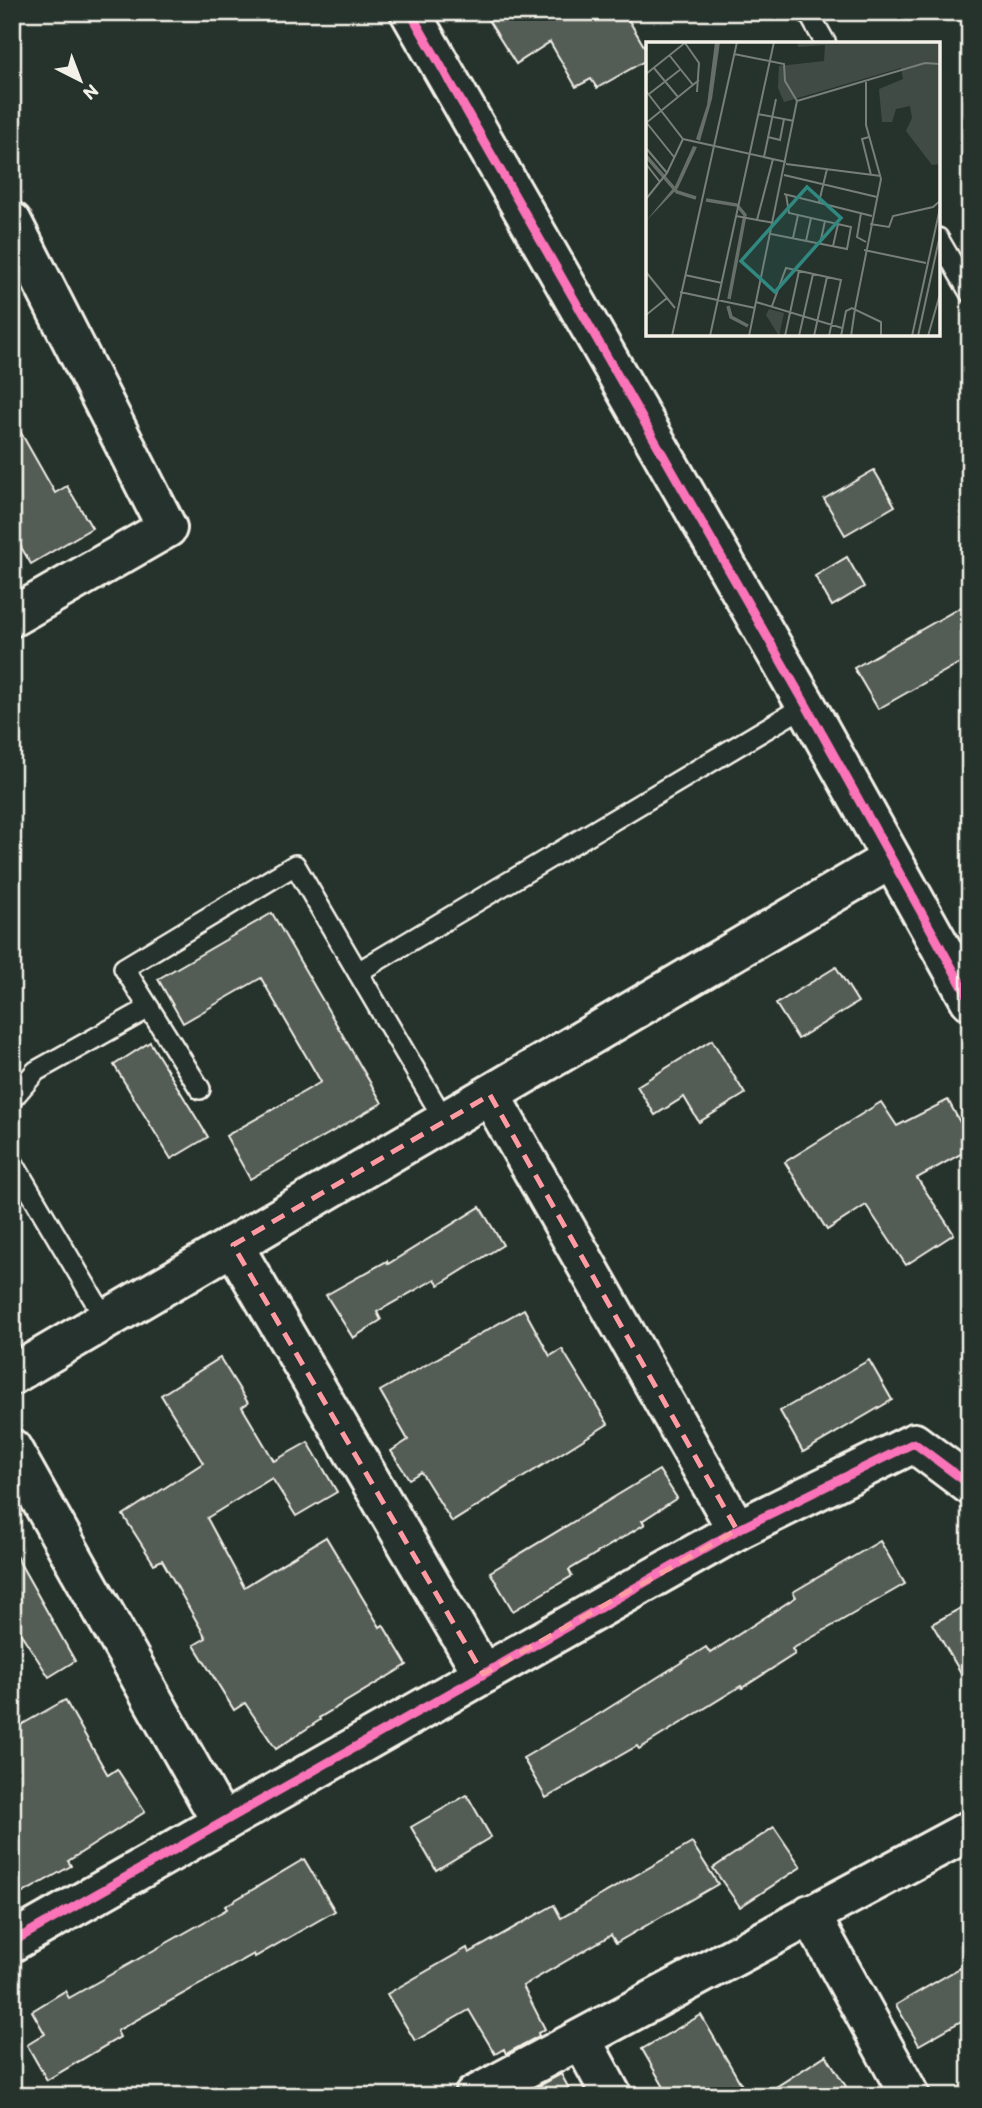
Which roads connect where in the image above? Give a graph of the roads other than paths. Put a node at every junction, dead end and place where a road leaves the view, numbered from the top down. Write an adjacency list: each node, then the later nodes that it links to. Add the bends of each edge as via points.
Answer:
1 (410, 12): 8 (street)
2 (808, 12): 3 (lane)
3 (826, 42)
4 (12, 222): 7 (street, via 167,528)
5 (940, 241): 6 (lane)
6 (970, 293)
7 (12, 617)
8 (806, 705): 9 (street); 10 (lane)
9 (891, 859): 11 (street); 14 (street)
10 (358, 972): 12 (lane, via 295,865 124,968); 16 (lane)
11 (970, 1000)
12 (149, 1008): 13 (lane); 15 (lane, via 36,1071)
13 (200, 1089)
14 (490, 1095): 16 (street); 23 (street)
15 (12, 1099)
16 (445, 1121): 18 (street)
17 (12, 1161): 19 (lane)
18 (233, 1245): 19 (street); 24 (street)
19 (106, 1320): 20 (street)
20 (12, 1375)
21 (12, 1449): 25 (street)
22 (970, 1485): 23 (street, via 914,1443)
23 (737, 1530): 24 (street)
24 (483, 1674): 25 (street)
25 (222, 1823): 28 (street)
26 (970, 1830): 27 (street)
27 (810, 1914): 29 (street); 32 (street)
28 (12, 1942)
29 (581, 2039): 30 (street); 31 (street)
30 (474, 2096)
31 (612, 2096)
32 (910, 2096)

